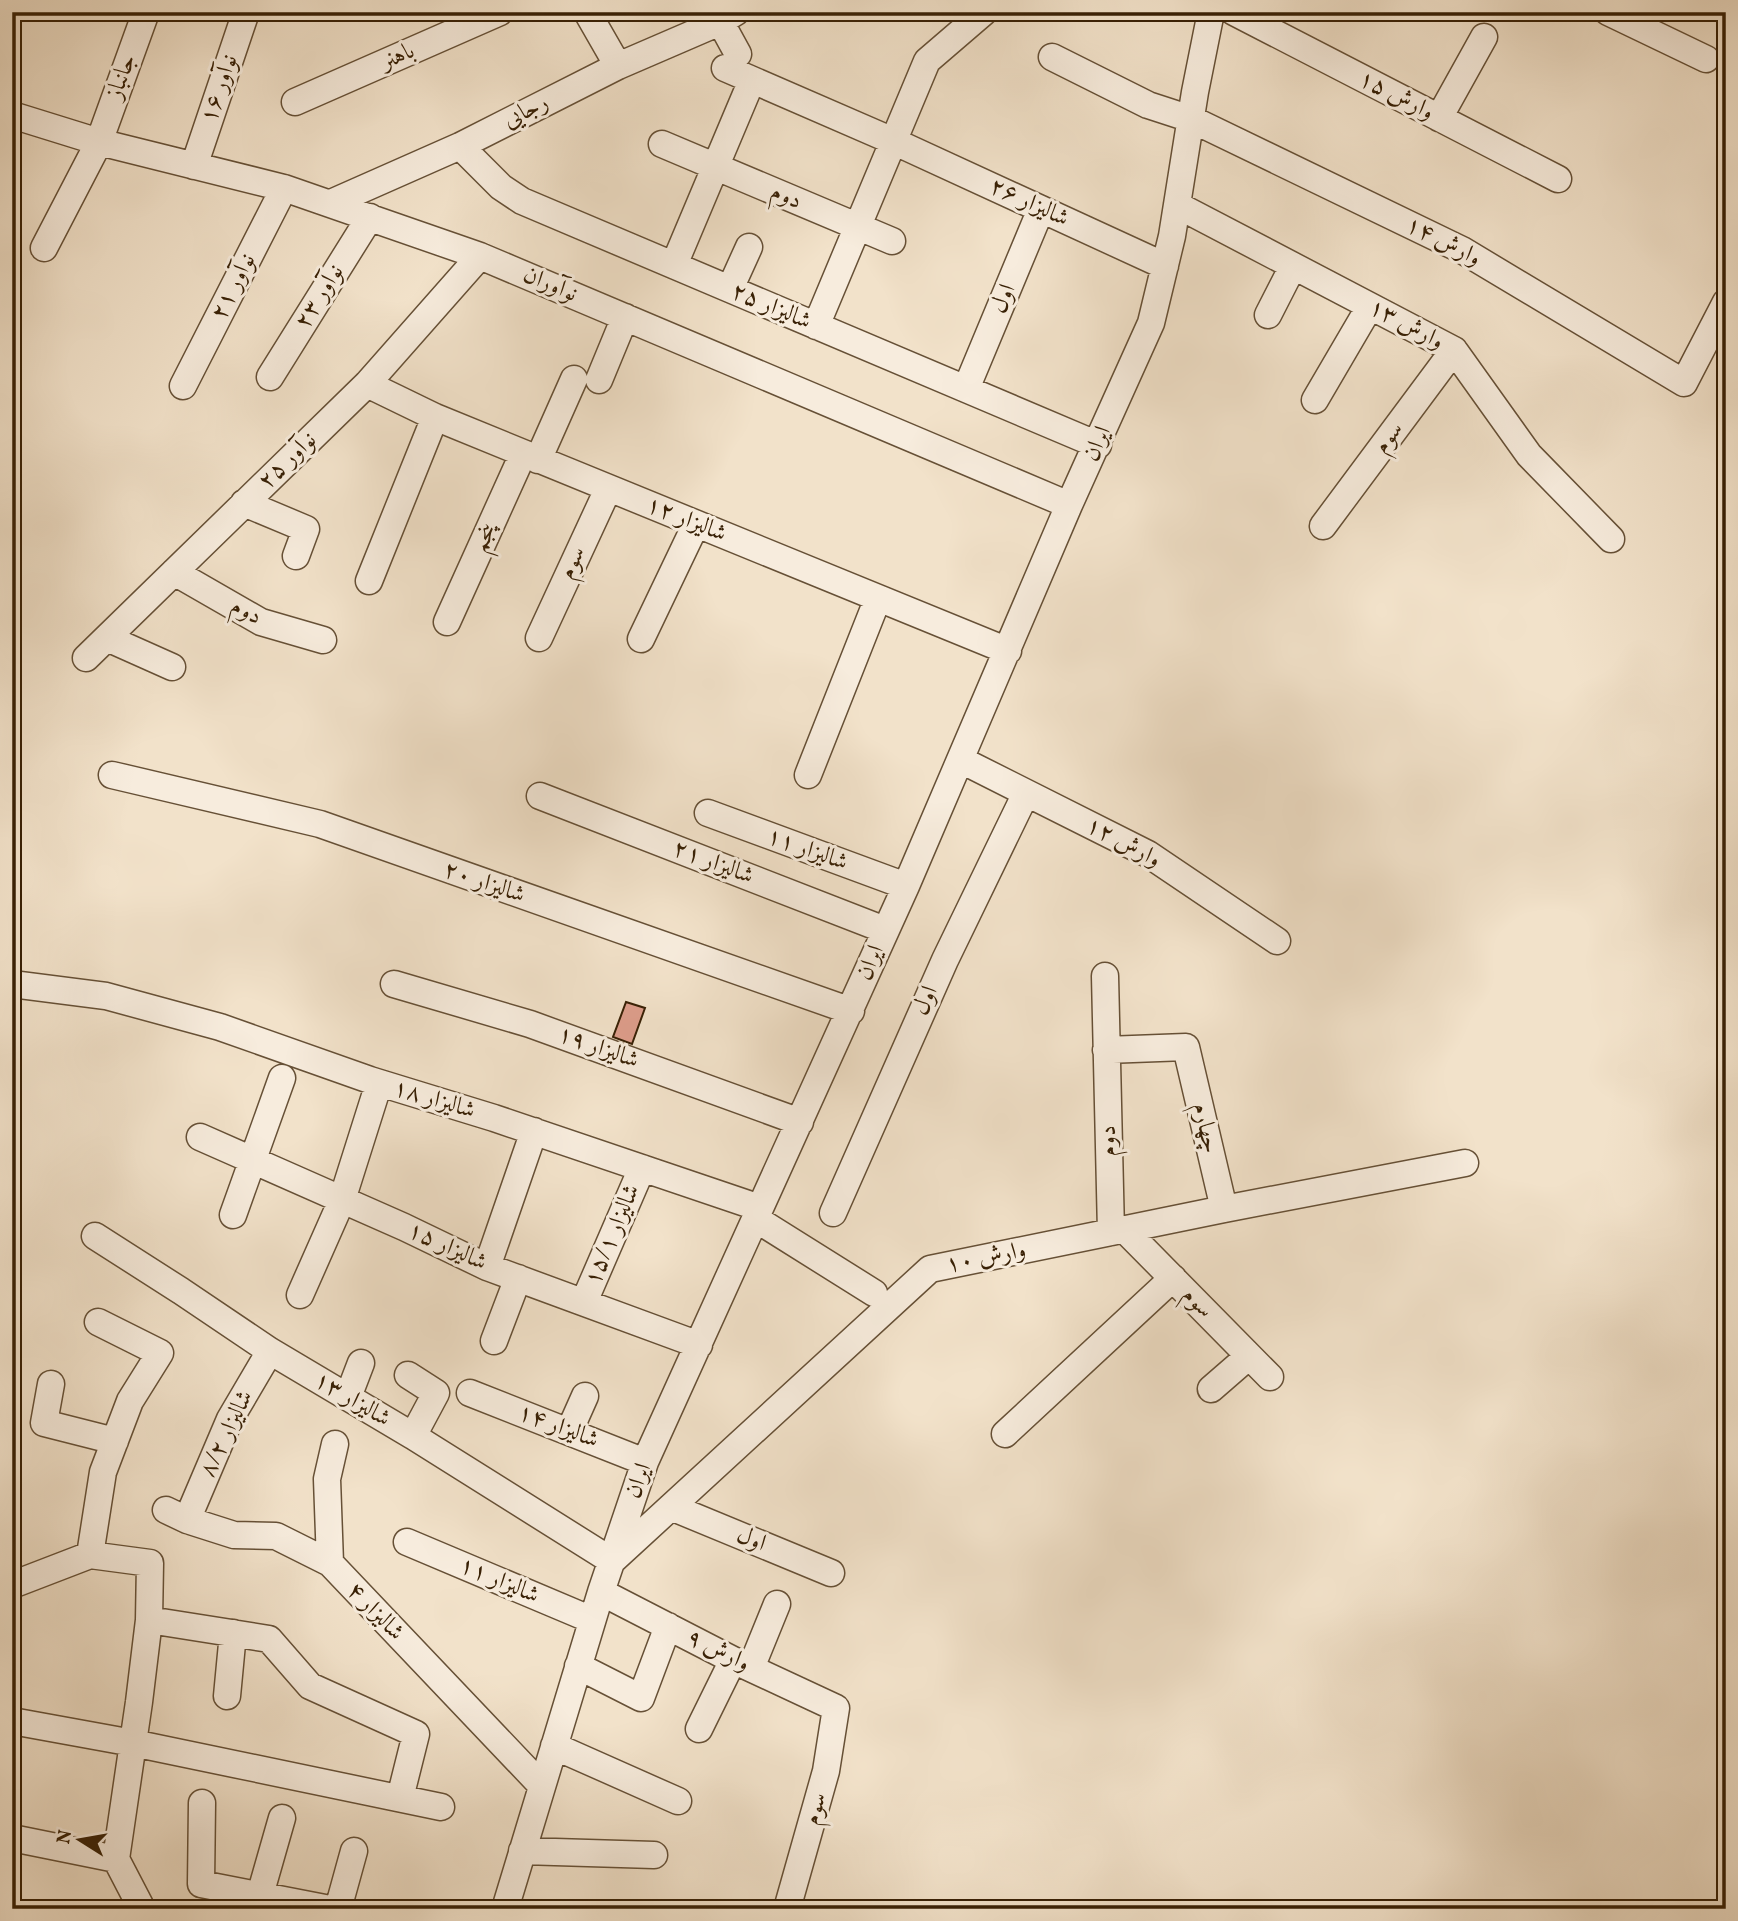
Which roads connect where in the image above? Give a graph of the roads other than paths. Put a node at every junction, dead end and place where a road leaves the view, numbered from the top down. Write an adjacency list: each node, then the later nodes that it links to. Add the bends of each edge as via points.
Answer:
1 (146, 12): 20 (street, جانباز)
2 (246, 12): 23 (street, نوآور ۱۶)
3 (500, 12): 15 (street, باهنر)
4 (587, 12): 13 (street)
5 (984, 12): 19 (street, via 927,61)
6 (1211, 12): 18 (street, ایران)
7 (1234, 12): 17 (street, وارش ۱۵)
8 (1608, 12): 12 (street)
9 (724, 15): 13 (street, رجایی); 14 (street, شالیزار ۲۶, via 731,61)
10 (1484, 37): 17 (street)
11 (1052, 57): 18 (street, وارش ۱۴, via 1149,105)
12 (1706, 59)
13 (618, 66): 22 (street, رجایی)
14 (752, 80): 19 (street, شالیزار ۲۶); 24 (street)
15 (295, 102)
16 (12, 115): 20 (street, نوآوران)
17 (1439, 118): 25 (street, وارش ۱۵)
18 (1191, 119): 28 (street, ایران); 40 (street, وارش ۱۴, via 1462,250 1684,383)
19 (893, 141): 29 (street, شالیزار ۲۶); 31 (street)
20 (99, 142): 23 (street, نوآوران); 34 (street, جانباز)
21 (662, 144): 24 (street)
22 (460, 146): 27 (street, رجایی); 36 (street, شالیزار ۲۵, via 522,201)
23 (194, 166): 26 (street, نوآوران)
24 (715, 167): 31 (street, دوم); 36 (street)
25 (1558, 179)
26 (284, 188): 27 (street, نوآوران); 48 (street, نوآور ۲۱)
27 (331, 203): 30 (street, نوآوران)
28 (1177, 205): 37 (street, ایران); 38 (street, وارش ۱۳)
29 (1041, 209): 37 (street, شالیزار ۲۶); 49 (street, اول)
30 (370, 217): 35 (street, نوآوران); 46 (street, نوآور ۲۳)
31 (857, 226): 32 (street); 44 (street)
32 (892, 241)
33 (749, 247): 39 (street)
34 (44, 248)
35 (480, 256): 43 (street, نوآوران); 47 (street, نوآور ۲۵)
36 (674, 265): 39 (street, شالیزار ۲۵)
37 (1165, 266): 52 (street, ایران, via 1151,323)
38 (1293, 266): 41 (street, وارش ۱۳); 42 (street)
39 (730, 289): 44 (street, شالیزار ۲۵)
40 (1726, 302)
41 (1370, 306): 45 (street, وارش ۱۳); 50 (street)
42 (1268, 315)
43 (625, 317): 53 (street); 56 (street, نوآوران)
44 (816, 326): 49 (street, شالیزار ۲۵)
45 (1454, 350): 58 (street, سوم); 59 (street, وارش ۱۳, via 1528,455)
46 (270, 377)
47 (367, 384): 51 (street, شالیزار ۱۲); 55 (street, نوآور ۲۵)
48 (183, 386)
49 (966, 389): 52 (street, شالیزار ۲۵)
50 (1315, 400)
51 (435, 417): 53 (street, شالیزار ۱۲); 62 (street)
52 (1098, 445): 56 (street, ایران)
53 (531, 457): 54 (street, شالیزار ۱۲); 64 (street, پنجم)
54 (608, 489): 57 (street, شالیزار ۱۲); 66 (street, سوم)
55 (244, 503): 60 (street, via 306,529); 61 (street, نوآور ۲۵)
56 (1069, 505): 69 (street, ایران)
57 (696, 524): 63 (street, شالیزار ۱۲); 67 (street)
58 (1323, 526)
59 (1611, 539)
60 (296, 556)
61 (174, 572): 65 (street, نوآور ۲۵); 68 (street, دوم, via 261,622)
62 (369, 581)
63 (878, 598): 69 (street, شالیزار ۱۲); 74 (street)
64 (447, 622)
65 (107, 638): 70 (street, نوآور ۲۵); 71 (street)
66 (539, 638)
67 (641, 639)
68 (323, 640)
69 (1008, 651): 72 (street, ایران)
70 (86, 658)
71 (172, 667)
72 (961, 760): 75 (street, وارش ۱۲); 78 (street, ایران)
73 (112, 775): 84 (street, شالیزار ۲۰, via 320,824)
74 (808, 775)
75 (1026, 793): 80 (street, وارش ۱۲, via 1148,854); 97 (street, اول, via 945,960)
76 (540, 796): 79 (street, شالیزار ۲۱)
77 (708, 813): 78 (street, شالیزار ۱۱)
78 (906, 886): 79 (street, ایران)
79 (885, 930): 84 (street, ایران)
80 (1277, 941)
81 (1105, 976): 85 (street, دوم)
82 (12, 984): 87 (street, شالیزار ۱۸, via 106,996 220,1027)
83 (394, 984): 88 (street, شالیزار ۱۹, via 530,1024)
84 (850, 1011): 88 (street, ایران)
85 (1107, 1050): 95 (street, چهارم, via 1186,1047); 99 (street, دوم)
86 (282, 1079): 91 (street)
87 (379, 1083): 89 (street, شالیزار ۱۸); 94 (street)
88 (800, 1122): 96 (street, ایران)
89 (534, 1131): 93 (street, شالیزار ۱۸); 101 (street)
90 (200, 1137): 91 (street, شالیزار ۱۵)
91 (251, 1160): 94 (street, شالیزار ۱۵); 98 (street)
92 (1465, 1163): 95 (street, وارش ۱۰)
93 (642, 1168): 96 (street, شالیزار ۱۸); 106 (street, شالیزار ۱۵/۱)
94 (342, 1200): 101 (street, شالیزار ۱۵); 105 (street)
95 (1224, 1209): 99 (street, وارش ۱۰)
96 (758, 1213): 104 (street, شالیزار ۱۸); 109 (street, ایران)
97 (833, 1213)
98 (233, 1215)
99 (1118, 1231): 103 (street, سوم); 126 (street, وارش ۱۰, via 930,1269)
100 (95, 1236): 110 (street, شالیزار ۱۳)
101 (487, 1267): 102 (street, شالیزار ۱۵)
102 (518, 1278): 106 (street, شالیزار ۱۵); 108 (street)
103 (1173, 1278): 111 (street, سوم); 121 (street)
104 (874, 1293)
105 (300, 1295)
106 (584, 1302): 109 (street, شالیزار ۱۵)
107 (98, 1322): 123 (street, via 160,1353 130,1401)
108 (494, 1341)
109 (699, 1345): 125 (street, ایران)
110 (270, 1351): 119 (street, شالیزار ۱۳); 127 (street, شالیزار ۸/۲)
111 (1249, 1356): 114 (street, سوم); 116 (street)
112 (361, 1363): 119 (street)
113 (408, 1375): 122 (street, via 436,1393)
114 (1270, 1377)
115 (51, 1384): 123 (street, via 44,1423)
116 (1211, 1389)
117 (470, 1393): 120 (street, شالیزار ۱۴)
118 (585, 1396): 120 (street)
119 (348, 1397): 122 (street, شالیزار ۱۳)
120 (569, 1432): 125 (street, شالیزار ۱۴)
121 (1004, 1434)
122 (413, 1436): 130 (street, شالیزار ۱۳)
123 (115, 1441): 129 (street, via 103,1472)
124 (335, 1444): 131 (street, via 327,1479)
125 (645, 1462): 130 (street, ایران)
126 (671, 1507): 130 (street, وارش ۱۰); 132 (street, اول)
127 (177, 1515): 131 (street, شالیزار ۴, via 234,1535 276,1536)
128 (407, 1542): 137 (street, شالیزار ۱۱)
129 (90, 1555): 133 (street); 136 (street, via 150,1563)
130 (612, 1561): 134 (street, ایران)
131 (330, 1563): 148 (street, شالیزار ۴)
132 (831, 1573)
133 (12, 1585)
134 (601, 1592): 137 (street, ایران); 138 (street, وارش ۹)
135 (777, 1604): 140 (street)
136 (149, 1620): 139 (street); 146 (street)
137 (592, 1620): 141 (street, ایران)
138 (668, 1626): 140 (street, وارش ۹); 141 (street, via 641,1698)
139 (233, 1633): 142 (street); 149 (street, via 269,1639 310,1686 416,1734)
140 (742, 1664): 143 (street, وارش ۹); 145 (street)
141 (578, 1667): 147 (street, ایران)
142 (227, 1696)
143 (836, 1708): 163 (street, سوم, via 826,1771)
144 (12, 1721): 146 (street)
145 (699, 1729)
146 (133, 1743): 149 (street); 158 (street)
147 (554, 1746): 148 (street, ایران); 150 (street)
148 (542, 1786): 156 (street, ایران)
149 (400, 1798): 152 (street)
150 (678, 1801)
151 (202, 1803): 159 (street, via 201,1884)
152 (441, 1807)
153 (282, 1818): 159 (street)
154 (12, 1838): 158 (street)
155 (354, 1851): 160 (street)
156 (522, 1851): 157 (street); 162 (street, ایران)
157 (654, 1855)
158 (116, 1859): 161 (street)
159 (260, 1895): 160 (street)
160 (325, 1908)
161 (142, 1909)
162 (505, 1909)
163 (787, 1909)

